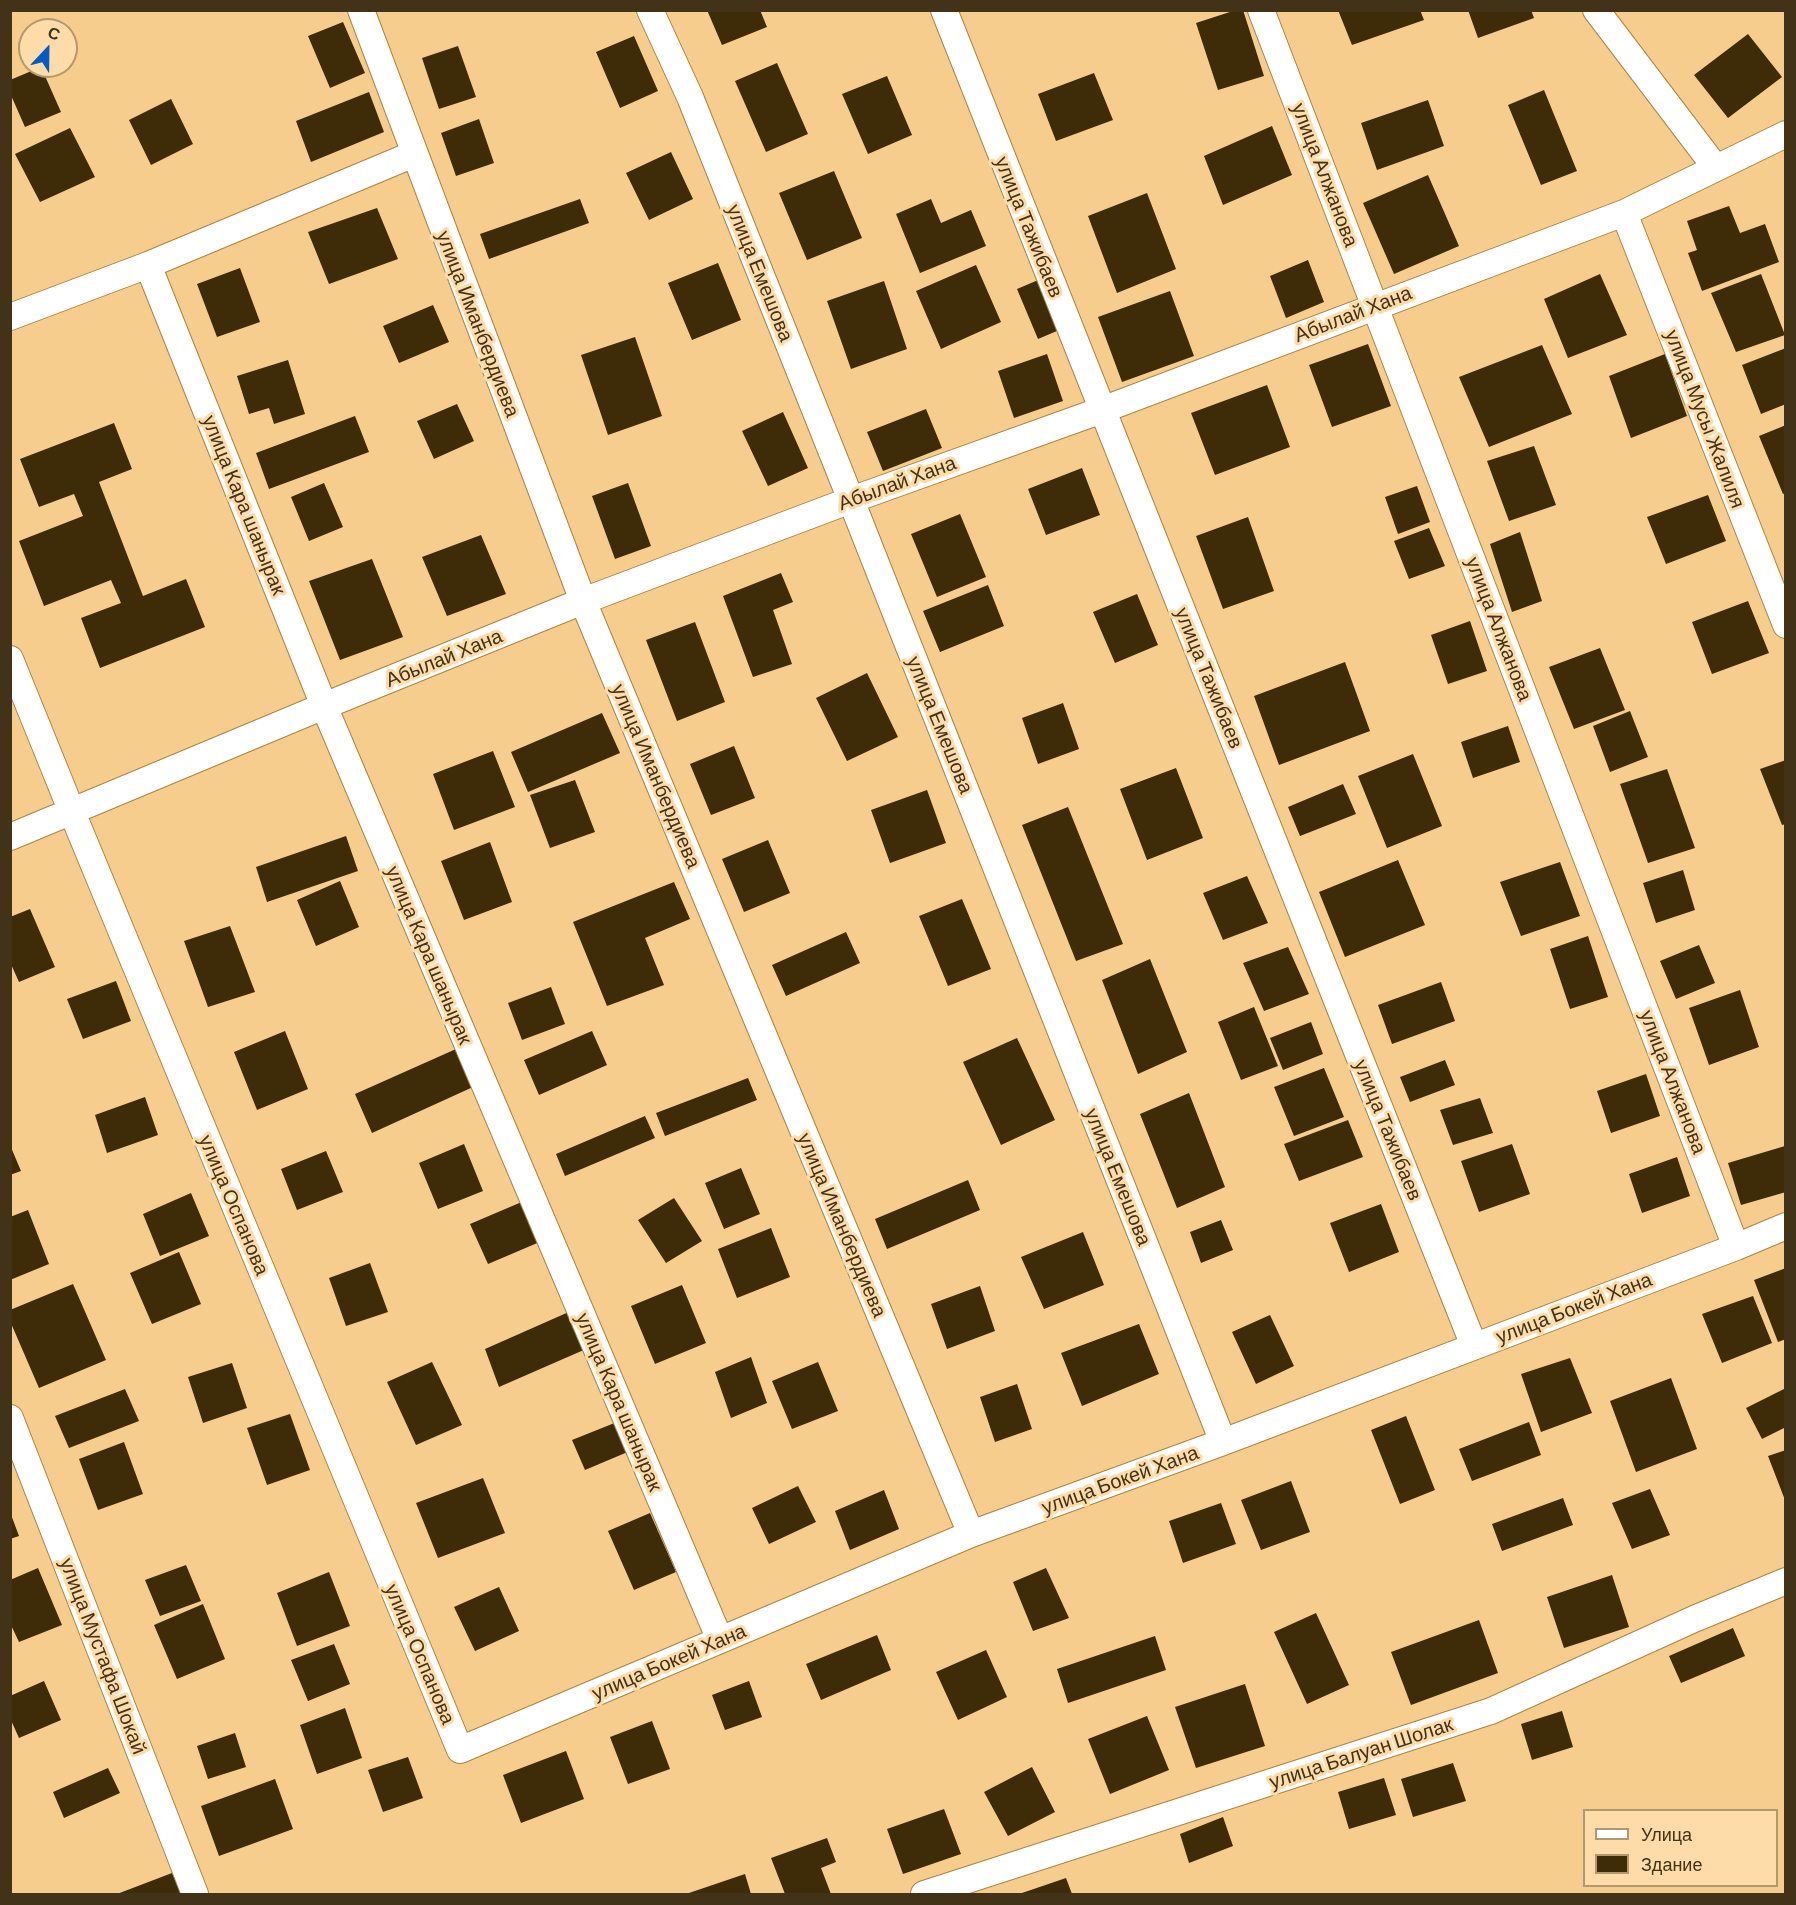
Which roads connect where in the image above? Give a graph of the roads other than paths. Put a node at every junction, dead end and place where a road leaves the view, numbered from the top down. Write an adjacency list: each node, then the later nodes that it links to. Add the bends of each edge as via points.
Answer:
1 (361, 10): 7 (street, улица Иманбердиева)
2 (650, 10): 14 (street, улица Емешова, via 690,98)
3 (944, 10): 13 (street, улица Тажибаев)
4 (1261, 10): 11 (street, улица Алжанова)
5 (1596, 10): 8 (street)
6 (1785, 134): 8 (street, Абылай Хана)
7 (414, 154): 10 (street); 15 (street, улица Иманбердиева)
8 (1716, 168): 9 (street, Абылай Хана)
9 (1624, 213): 11 (street, Абылай Хана); 16 (street, улица Мусы Жалиля)
10 (148, 265): 12 (street); 18 (street, улица Кара шанырак)
11 (1375, 306): 13 (street, Абылай Хана); 22 (street, улица Алжанова)
12 (10, 316)
13 (1102, 410): 14 (street, Абылай Хана); 23 (street, улица Тажибаев)
14 (851, 500): 15 (street, Абылай Хана); 25 (street, улица Емешова)
15 (584, 601): 18 (street, Абылай Хана); 26 (street, улица Иманбердиева)
16 (1785, 625)
17 (10, 659): 19 (street, улица Оспанова)
18 (324, 706): 19 (street, Абылай Хана); 28 (street, улица Кара шанырак)
19 (72, 812): 20 (street, Абылай Хана); 29 (street, улица Оспанова)
20 (10, 837)
21 (1785, 1226): 22 (street, улица Бокей Хана)
22 (1736, 1247): 23 (street, улица Бокей Хана)
23 (1474, 1346): 25 (street, улица Бокей Хана)
24 (10, 1418): 30 (street, улица Мустафа Шокай)
25 (1223, 1442): 26 (street, улица Бокей Хана)
26 (971, 1534): 28 (street, улица Бокей Хана)
27 (1785, 1581): 31 (street, улица Балуан Шолак, via 1491,1711)
28 (720, 1640): 29 (street, улица Бокей Хана)
29 (460, 1750)
30 (195, 1894)
31 (924, 1894)

